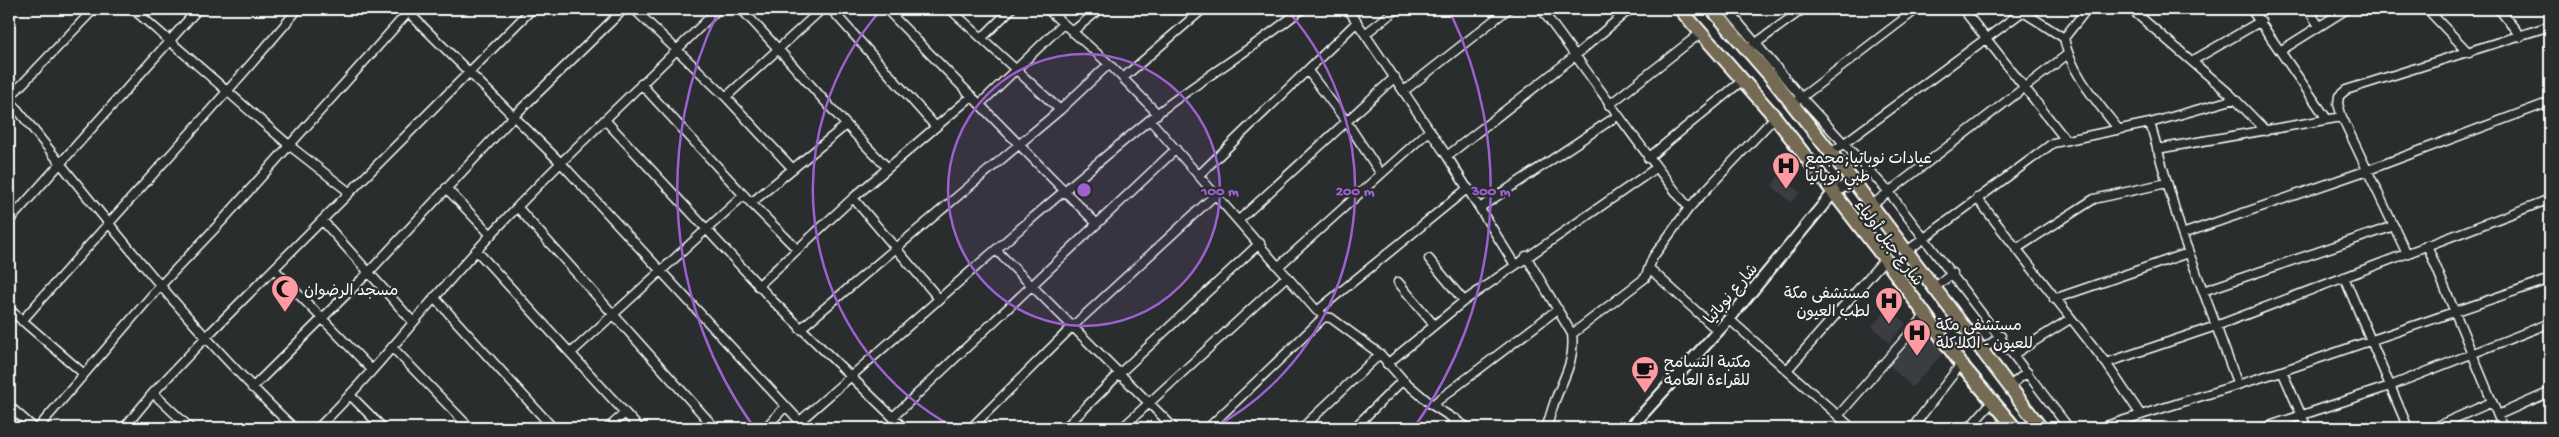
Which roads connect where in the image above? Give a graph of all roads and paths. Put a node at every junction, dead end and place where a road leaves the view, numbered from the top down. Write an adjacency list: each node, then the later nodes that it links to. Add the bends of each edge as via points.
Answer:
1 (94, 9): 74 (street)
2 (133, 9): 51 (street)
3 (198, 9): 51 (street)
4 (298, 9): 70 (street)
5 (532, 9): 62 (street)
6 (624, 9): 81 (street)
7 (634, 9): 54 (street)
8 (718, 9): 54 (street)
9 (741, 9): 53 (street)
10 (822, 9): 53 (street)
11 (831, 9): 91 (street)
12 (886, 9): 71 (street)
13 (950, 9): 48 (street)
14 (1011, 9): 48 (street)
15 (1047, 9): 41 (street)
16 (1100, 9): 44 (street)
17 (1203, 9): 65 (street)
18 (1302, 9): 80 (street, via 1268,37 1222,65)
19 (1348, 9): 40 (street)
20 (1398, 9): 46 (street)
21 (1508, 9): 69 (street)
22 (1541, 9): 58 (street)
23 (1630, 9): 58 (street)
24 (1680, 9): 45 (main road, شارع جبل أولياء)
25 (1713, 9): 52 (main road, شارع جبل أولياء)
26 (1727, 9): 52 (street)
27 (1803, 9): 52 (street)
28 (1917, 9): 75 (street)
29 (1964, 9): 49 (street)
30 (2087, 9): 50 (street)
31 (2251, 9): 39 (street)
32 (2308, 9): 42 (street)
33 (2347, 9): 42 (street)
34 (2426, 9): 56 (street)
35 (2500, 9): 47 (street)
36 (408, 10): 62 (street); 98 (street)
37 (2020, 10): 49 (street); 50 (street)
38 (2135, 10): 59 (street)
39 (2260, 21): 55 (street); 59 (street)
40 (1357, 22): 46 (street); 63 (street)
41 (1063, 24): 44 (street); 61 (street)
42 (2319, 26): 55 (street)
43 (2550, 26): 47 (street)
44 (1072, 32): 60 (street)
45 (1702, 32): 66 (main road, شارع جبل أولياء); 78 (street)
46 (1365, 34): 64 (street)
47 (2521, 37): 56 (street)
48 (982, 38): 61 (street)
49 (1987, 38): 68 (street); 96 (street)
50 (2064, 38): 57 (street)
51 (169, 41): 70 (street); 104 (street)
52 (1752, 47): 75 (main road, شارع جبل أولياء)
53 (779, 48): 72 (street); 90 (street)
54 (677, 50): 67 (street); 72 (street)
55 (2280, 52): 85 (street)
56 (2469, 53): 84 (street, via 2346,90 2339,96)
57 (2068, 54): 68 (street); 93 (street)
58 (1576, 55): 78 (street); 102 (street)
59 (2192, 61): 73 (street)
60 (1109, 64): 65 (street); 79 (street)
61 (1016, 70): 77 (street); 79 (street)
62 (469, 71): 81 (street); 118 (street)
63 (1308, 71): 88 (street); 111 (street)
64 (1394, 77): 69 (street); 88 (street)
65 (1123, 78): 80 (street)
66 (1744, 80): 83 (main road, شارع جبل أولياء); 103 (street)
67 (641, 84): 86 (street); 121 (street)
68 (2024, 86): 95 (street); 117 (street)
69 (1404, 91): 92 (street)
70 (228, 93): 98 (street); 133 (street)
71 (972, 96): 77 (street); 91 (street)
72 (726, 97): 106 (street)
73 (2235, 98): 89 (street); 94 (street)
74 (9, 99): 104 (street)
75 (1797, 100): 96 (street); 101 (main road, شارع جبل أولياء)
76 (2550, 102): 109 (street)
77 (980, 104): 97 (street)
78 (1609, 105): 82 (street)
79 (1060, 110): 97 (street)
80 (1158, 114): 87 (street)
81 (514, 116): 105 (street); 114 (street)
82 (1617, 116): 103 (street); 127 (street)
83 (1775, 117): 120 (main road, شارع جبل أولياء); 129 (street)
84 (2342, 117): 85 (street); 109 (street)
85 (2327, 119): 94 (street)
86 (605, 120): 105 (street); 136 (street)
87 (1150, 120): 99 (street); 116 (street)
88 (1346, 121): 110 (street); 131 (street)
89 (2150, 123): 93 (street); 100 (street)
90 (845, 126): 106 (street); 107 (street)
91 (936, 127): 107 (street)
92 (1430, 130): 102 (street); 110 (street)
93 (2119, 130): 95 (street)
94 (2266, 131): 100 (street)
95 (2065, 139): 123 (street, via 2044,148)
96 (1845, 143): 101 (street); 117 (street)
97 (1018, 144): 116 (street); 142 (street)
98 (290, 146): 118 (street); 166 (street)
99 (1176, 149): 111 (street); 134 (street)
100 (2157, 149): 113 (street)
101 (1831, 154): 112 (main road, شارع جبل أولياء)
102 (1448, 156): 115 (street)
103 (1648, 158): 108 (street)
104 (60, 163): 132 (street); 133 (street)
105 (561, 163): 128 (street); 157 (street)
106 (792, 168): 125 (street)
107 (888, 168): 122 (street)
108 (1656, 168): 129 (street); 150 (street)
109 (2368, 170): 135 (street); 137 (street)
110 (1381, 174): 154 (street)
111 (1199, 175): 119 (street)
112 (1853, 181): 120 (street, شارع نوباتيا); 126 (main road, شارع جبل أولياء)
113 (2167, 183): 137 (street); 144 (street, via 2094,199)
114 (446, 188): 138 (street); 158 (street)
115 (1468, 188): 127 (street); 177 (street)
116 (1065, 191): 134 (street); 146 (street)
117 (1888, 191): 126 (street); 139 (street)
118 (349, 192): 130 (street)
119 (1216, 194): 131 (street); 186 (street)
120 (1832, 194): 152 (main road, شارع جبل أولياء); 181 (street, شارع نوباتيا)
121 (744, 195): 125 (street); 136 (street)
122 (853, 198): 142 (street); 143 (street)
123 (1977, 198): 139 (street); 144 (street)
124 (2550, 199): 141 (street)
125 (751, 203): 143 (street)
126 (1872, 206): 147 (main road, شارع جبل أولياء)
127 (1481, 207): 153 (street)
128 (518, 208): 138 (street); 176 (street)
129 (1689, 208): 155 (street, via 1653,257)
130 (322, 220): 156 (street); 158 (street)
131 (1239, 220): 140 (street)
132 (9, 222)
133 (108, 223): 166 (street); 182 (street)
134 (1097, 224): 165 (street)
135 (2394, 226): 149 (street); 168 (street)
136 (705, 230): 157 (street); 164 (street)
137 (2182, 234): 148 (street)
138 (491, 235): 145 (street)
139 (1925, 237): 147 (street); 159 (street)
140 (1260, 243): 154 (street); 207 (street)
141 (2428, 246): 149 (street); 175 (street)
142 (895, 247): 171 (street); 188 (street)
143 (797, 249): 164 (street)
144 (2016, 249): 170 (street)
145 (476, 250): 169 (street); 196 (street)
146 (997, 251): 165 (street); 171 (street)
147 (1907, 251): 167 (main road, شارع جبل أولياء)
148 (2188, 253): 168 (street); 170 (street)
149 (2407, 254): 161 (street)
150 (1526, 256): 153 (street); 174 (street)
151 (1429, 259): 172 (street)
152 (1885, 259): 178 (main road, شارع جبل أولياء); 204 (street)
153 (1515, 265): 172 (street)
154 (1279, 266): 160 (street)
155 (1650, 269): 189 (street); 190 (street, via 1641,282)
156 (275, 270): 180 (street); 192 (street)
157 (661, 270): 176 (street); 223 (street)
158 (369, 272): 180 (street); 183 (street)
159 (1953, 273): 167 (street); 191 (street)
160 (1287, 276): 177 (street); 220 (street)
161 (2344, 277): 187 (street); 193 (street)
162 (2550, 279): 175 (street)
163 (1398, 282): 185 (street)
164 (758, 286): 188 (street)
165 (1032, 286): 186 (street); 229 (street)
166 (160, 287): 192 (street); 208 (street)
167 (1934, 288): 195 (main road, شارع جبل أولياء)
168 (2203, 291): 187 (street)
169 (434, 298): 183 (street); 240 (street)
170 (2054, 299): 179 (street)
171 (940, 300): 209 (street)
172 (1464, 301): 185 (street)
173 (9, 309): 182 (street)
174 (1558, 309): 190 (street); 221 (street)
175 (2456, 312): 193 (street); 197 (street)
176 (614, 314): 196 (street); 243 (street)
177 (1321, 314): 198 (street); 251 (street)
178 (1925, 316): 202 (main road, شارع جبل أولياء); 228 (street)
179 (2070, 318): 199 (street); 200 (street)
180 (321, 319): 203 (street); 214 (street)
181 (1729, 319): 189 (street, شارع نوباتيا); 204 (street)
182 (22, 321): 208 (street)
183 (413, 322): 194 (street)
184 (2550, 323): 197 (street)
185 (1434, 325): 201 (street)
186 (1073, 326): 207 (street); 247 (street)
187 (2216, 326): 200 (street); 211 (street)
188 (800, 329): 209 (street)
189 (1718, 331): 257 (street, شارع نوباتيا)
190 (1572, 334): 256 (street, via 1570,367)
191 (2000, 336): 195 (street); 199 (street)
192 (205, 338): 214 (street); 216 (street)
193 (2371, 341): 205 (street); 213 (street)
194 (392, 347): 203 (street); 239 (street)
195 (1982, 350): 212 (main road, شارع جبل أولياء)
196 (571, 353): 224 (street)
197 (2474, 353): 213 (street); 219 (street)
198 (1380, 354): 201 (street); 252 (street)
199 (2014, 354): 206 (street)
200 (2106, 363): 225 (street)
201 (1388, 364): 210 (street)
202 (1961, 364): 218 (main road, شارع جبل أولياء); 259 (street)
203 (372, 370): 217 (street)
204 (1786, 370): 228 (street)
205 (2282, 371): 211 (street); 226 (street)
206 (2027, 372): 212 (street); 263 (street)
207 (1120, 373): 220 (street); 248 (street)
208 (84, 374): 233 (street)
209 (850, 377): 229 (street); 231 (street)
210 (1403, 380): 221 (street); 253 (street)
211 (2238, 385): 225 (street)
212 (2010, 386): 262 (main road, شارع جبل أولياء)
213 (2390, 386): 226 (street); 267 (street)
214 (252, 388): 236 (street)
215 (2550, 392): 227 (street)
216 (153, 393): 234 (street); 235 (street)
217 (351, 396): 237 (street); 238 (street)
218 (1993, 401): 260 (street); 261 (main road, شارع جبل أولياء)
219 (2492, 402): 227 (street); 268 (street)
220 (1149, 403): 249 (street); 250 (street)
221 (1432, 405): 230 (street)
222 (9, 406): 232 (street)
223 (786, 406): 231 (street); 244 (street)
224 (625, 413): 241 (street); 242 (street)
225 (2141, 415): 264 (street)
226 (2301, 415): 265 (street); 266 (street)
227 (2498, 415): 269 (street)
228 (1838, 416): 258 (street)
229 (893, 417): 246 (street)
230 (1456, 419): 254 (street); 255 (street)
231 (800, 421): 245 (street)
232 (34, 428)
233 (38, 428)
234 (124, 428)
235 (190, 428)
236 (294, 428)
237 (318, 428)
238 (383, 428)
239 (470, 428)
240 (553, 428)
241 (608, 428)
242 (639, 428)
243 (715, 428)
244 (765, 428)
245 (806, 428)
246 (904, 428)
247 (971, 428)
248 (1064, 428)
249 (1122, 428)
250 (1174, 428)
251 (1208, 428)
252 (1302, 428)
253 (1354, 428)
254 (1449, 428)
255 (1468, 428)
256 (1546, 428)
257 (1630, 428)
258 (1852, 428)
259 (1912, 428)
260 (1969, 428)
261 (2015, 428)
262 (2041, 428)
263 (2069, 428)
264 (2099, 428)
265 (2263, 428)
266 (2307, 428)
267 (2408, 428)
268 (2433, 428)
269 (2504, 428)

